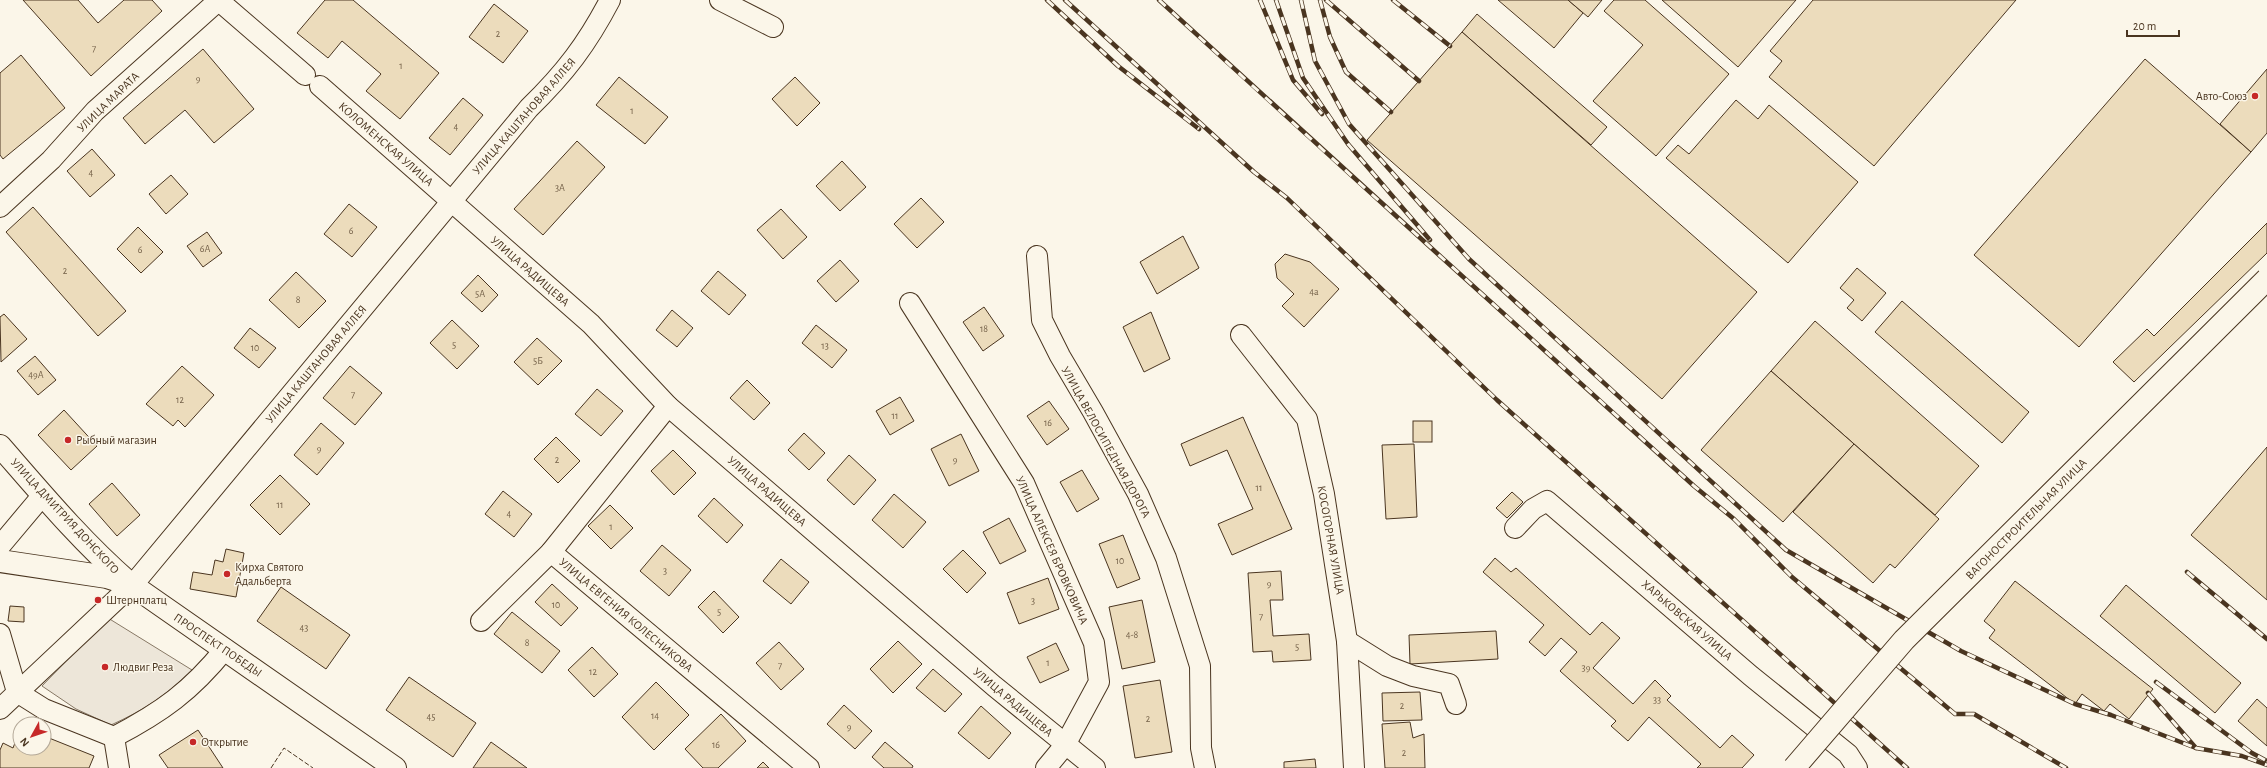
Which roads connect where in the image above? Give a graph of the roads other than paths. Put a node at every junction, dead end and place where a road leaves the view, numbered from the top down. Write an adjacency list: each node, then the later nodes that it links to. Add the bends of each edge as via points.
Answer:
1 (218, 0): 5 (street, КОЛОМЕНСКАЯ УЛИЦА); 6 (street, УЛИЦА МАРАТА, via 95,111 51,160)
2 (610, 0): 5 (street, УЛИЦА КАШТАНОВАЯ АЛЛЕЯ, via 591,36 558,79 529,108)
3 (720, 0): 4 (street)
4 (773, 27)
5 (452, 202): 11 (street, УЛИЦА РАДИЩЕВА, via 591,324); 18 (street, УЛИЦА КАШТАНОВАЯ АЛЛЕЯ)
6 (0, 207)
7 (1037, 256): 33 (street, УЛИЦА ВЕЛОСИПЕДНАЯ ДОРОГА, via 1042,320 1138,494 1166,558 1200,666 1201,748)
8 (2267, 279): 35 (main road, ВАГОНОСТРОИТЕЛЬНАЯ УЛИЦА, bridge, via 1904,640)
9 (910, 303): 27 (street, УЛИЦА АЛЕКСЕЯ БРОВКОВИЧА, via 1024,484 1094,643 1099,682)
10 (1241, 335): 21 (street, КОСОГОРНАЯ УЛИЦА, via 1307,419 1324,494)
11 (668, 406): 16 (street, УЛИЦА ЕВГЕНИЯ КОЛЕСНИКОВА); 27 (street, УЛИЦА РАДИЩЕВА)
12 (0, 446): 13 (main road, УЛИЦА ДМИТРИЯ ДОНСКОГО)
13 (42, 496): 15 (street); 18 (main road, УЛИЦА ДМИТРИЯ ДОНСКОГО)
14 (1515, 528): 36 (street, ХАРЬКОВСКАЯ УЛИЦА, via 1533,509 1547,501 1751,676 1848,754)
15 (0, 546)
16 (551, 552): 19 (street); 30 (street, УЛИЦА ЕВГЕНИЯ КОЛЕСНИКОВА)
17 (0, 561): 18 (main road, ПРОСПЕКТ ПОБЕДЫ, via 107,577)
18 (132, 585): 22 (main road, ПРОСПЕКТ ПОБЕДЫ); 23 (street, УЛИЦА КАШТАНОВАЯ АЛЛЕЯ)
19 (481, 621)
20 (0, 634): 23 (street)
21 (1347, 641): 24 (street, via 1387,666 1413,676 1449,684); 34 (street, КОСОГОРНАЯ УЛИЦА)
22 (225, 649): 26 (street, via 182,694 154,716); 29 (main road, ПРОСПЕКТ ПОБЕДЫ)
23 (18, 692): 25 (street, УЛИЦА КАШТАНОВАЯ АЛЛЕЯ); 26 (street, via 44,709)
24 (1456, 704)
25 (0, 709)
26 (114, 737): 28 (street)
27 (1065, 745): 31 (street); 32 (street, УЛИЦА РАДИЩЕВА)
28 (119, 768)
29 (395, 768)
30 (809, 768)
31 (1046, 768)
32 (1094, 768)
33 (1205, 768)
34 (1354, 768)
35 (1794, 768)
36 (1857, 768)

